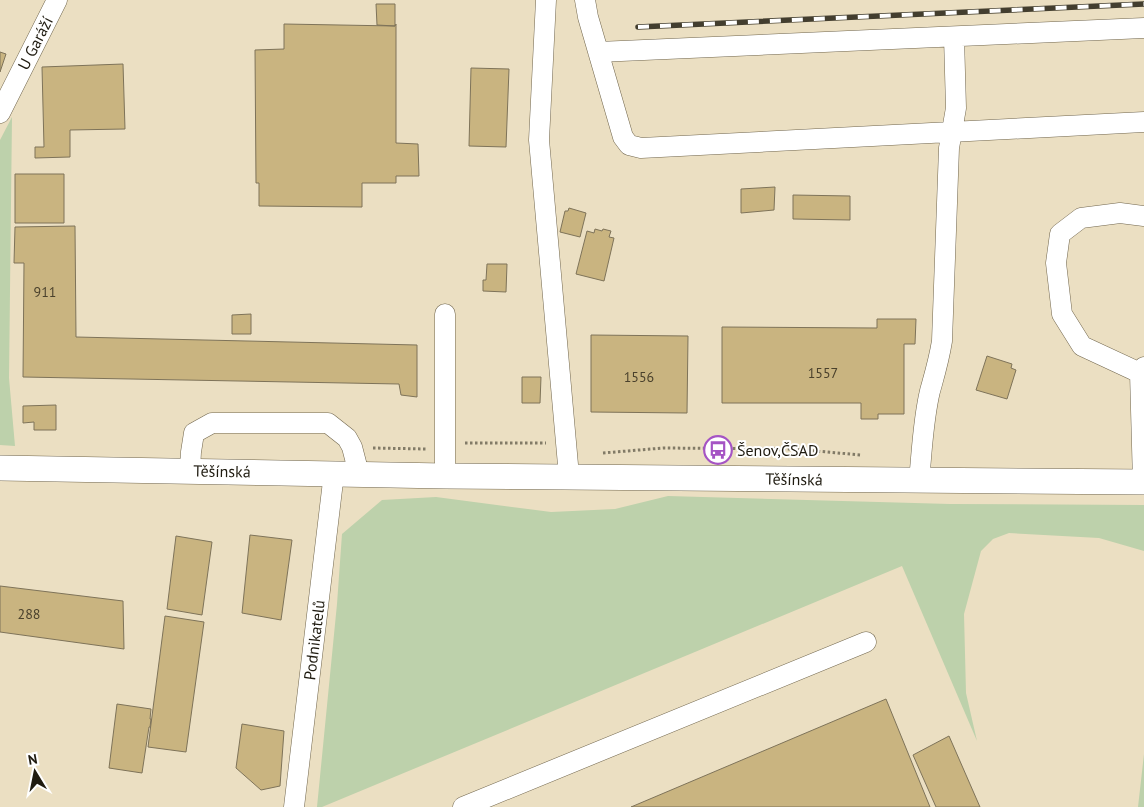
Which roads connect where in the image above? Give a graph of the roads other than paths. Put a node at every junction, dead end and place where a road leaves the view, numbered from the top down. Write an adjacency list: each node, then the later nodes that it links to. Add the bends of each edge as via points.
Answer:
1 (57, 0): 7 (street, U Garáží)
2 (546, 0): 18 (street, via 539,140)
3 (585, 0): 6 (street)
4 (1144, 28): 5 (street)
5 (954, 37): 6 (street); 9 (street, via 956,108)
6 (598, 52): 9 (street, via 623,137 630,145 641,148)
7 (0, 113)
8 (1144, 122): 9 (street)
9 (952, 132): 19 (street, via 942,341 924,425)
10 (1144, 216): 12 (street, via 1120,212 1081,218 1060,234 1056,263 1062,314 1082,346)
11 (445, 314): 17 (street)
12 (1142, 370): 20 (street)
13 (0, 468): 14 (main road, Těšínská)
14 (190, 470): 15 (main road, Těšínská); 16 (street, via 194,433 212,423 328,423 346,438)
15 (334, 473): 16 (main road, Těšínská); 22 (street, Podnikatelů)
16 (359, 474): 17 (main road, Těšínská)
17 (444, 476): 18 (main road, Těšínská)
18 (569, 476): 19 (main road, Těšínská)
19 (919, 481): 20 (main road, Těšínská)
20 (1143, 482)
21 (866, 642): 23 (street)
22 (294, 807)
23 (463, 807)

